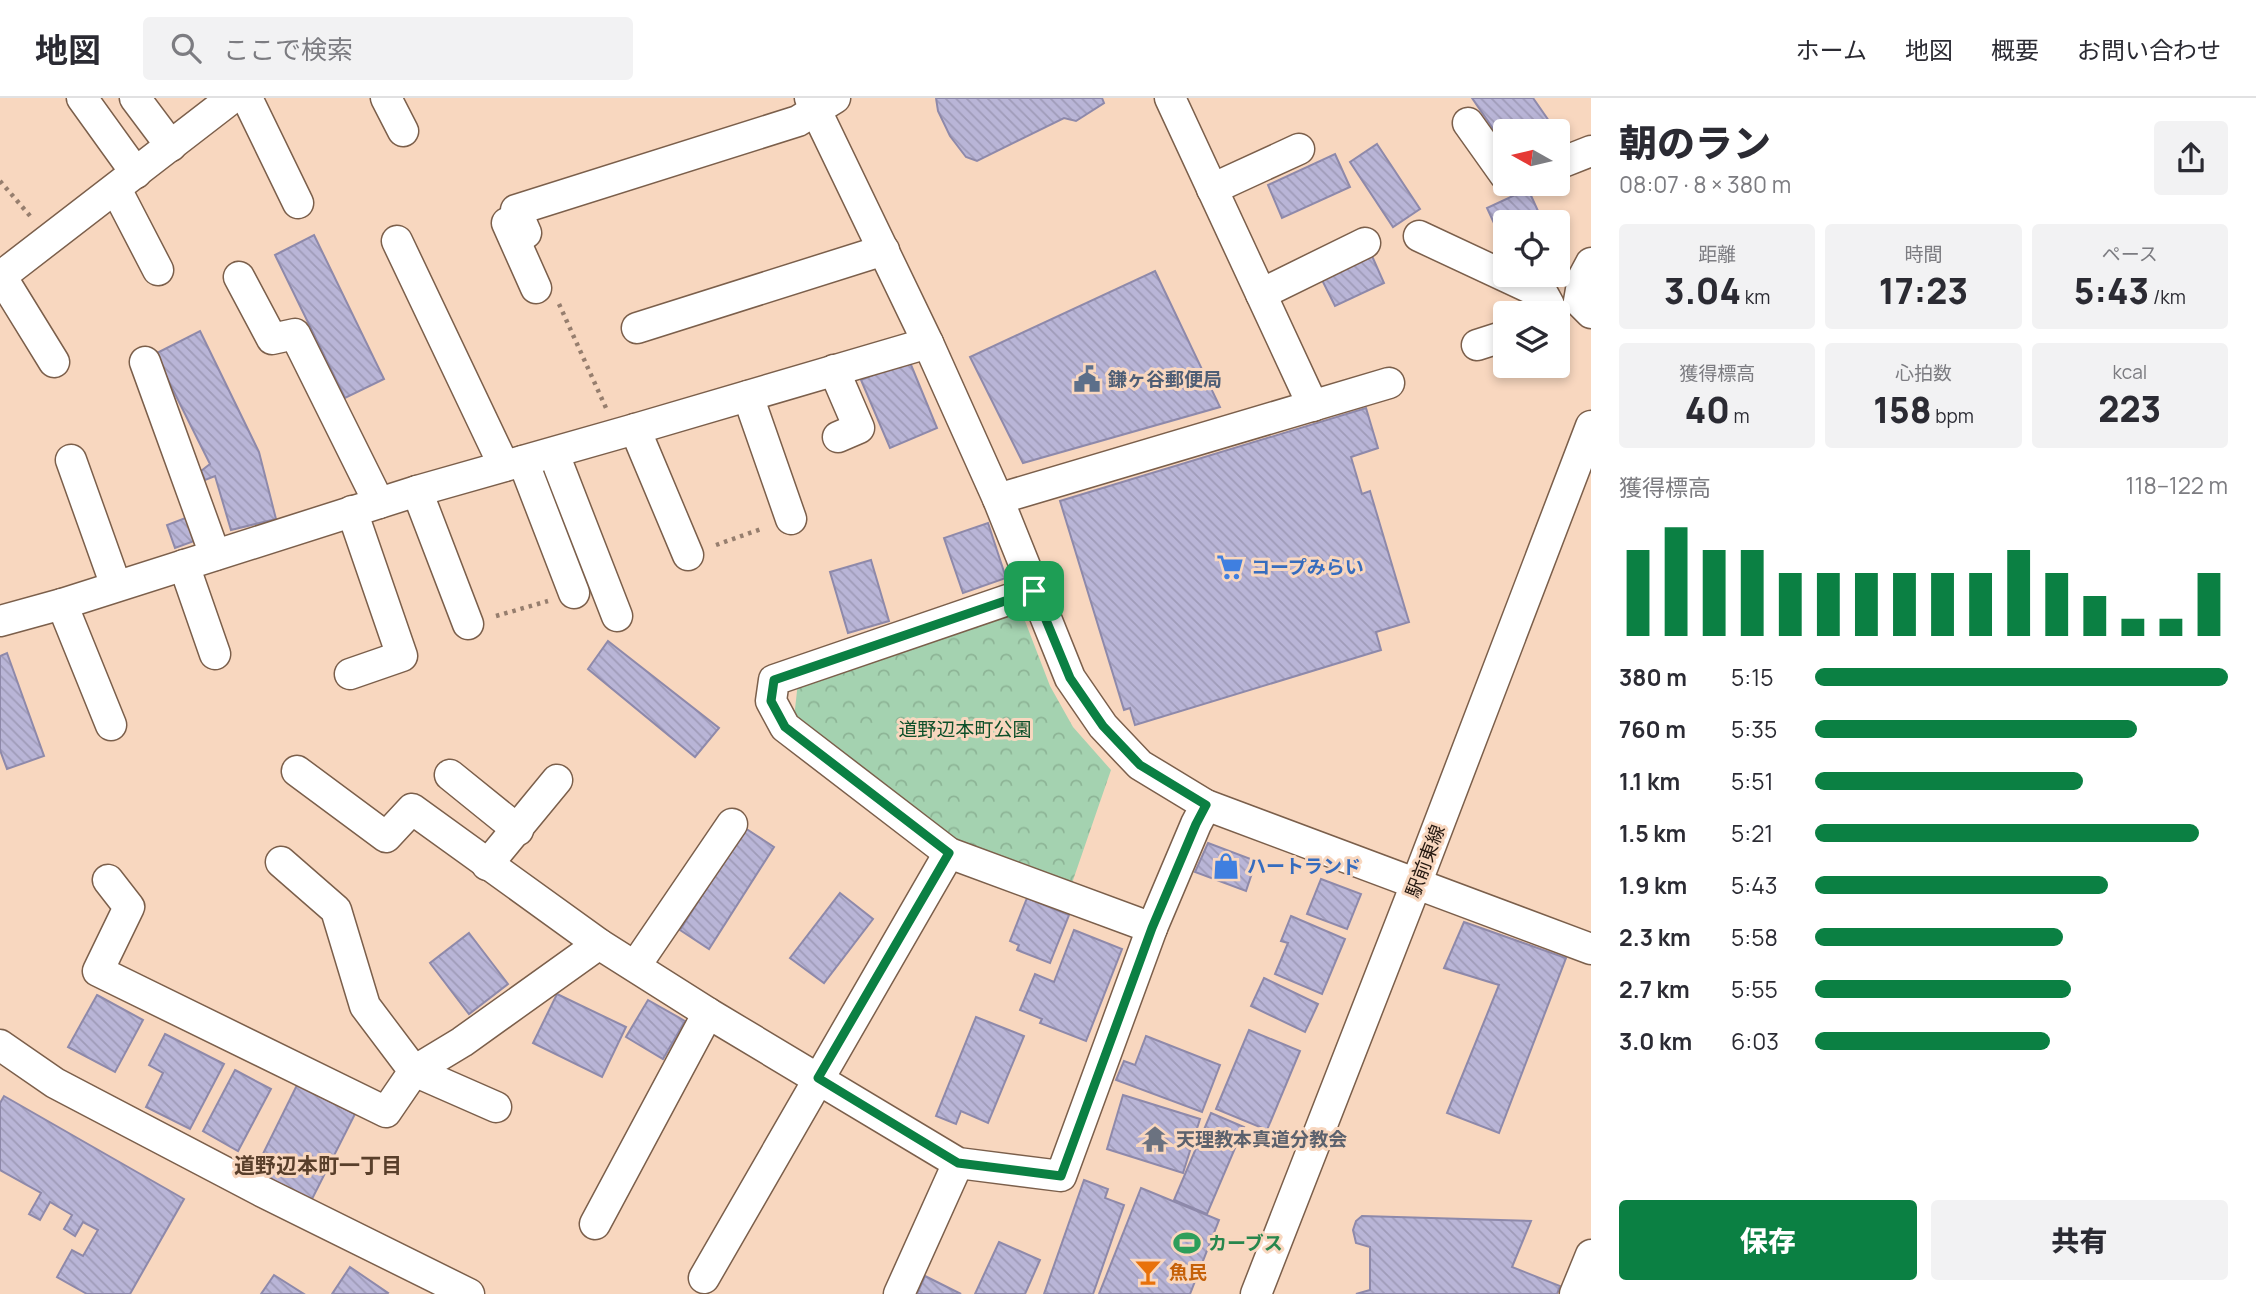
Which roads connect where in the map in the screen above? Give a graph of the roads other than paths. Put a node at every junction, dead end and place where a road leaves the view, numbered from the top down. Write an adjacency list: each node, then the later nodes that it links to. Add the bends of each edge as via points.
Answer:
1 (82, 98): 14 (street)
2 (135, 98): 9 (street)
3 (386, 98): 8 (street)
4 (1170, 98): 15 (street)
5 (232, 99): 9 (street); 16 (street)
6 (820, 102): 20 (street); 25 (street, via 798,121 516,210 516,231)
7 (1468, 123): 12 (street)
8 (404, 131)
9 (171, 146): 14 (street)
10 (1298, 149): 15 (street)
11 (1591, 151): 13 (street)
12 (1493, 158)
13 (1570, 159)
14 (126, 181): 22 (street); 23 (street)
15 (1212, 189): 26 (street)
16 (298, 203)
17 (1419, 236): 27 (street, via 1543,294)
18 (397, 241): 43 (street)
19 (1365, 243): 26 (street)
20 (884, 250): 29 (street); 31 (street)
21 (1591, 263): 28 (street, via 1583,278)
22 (158, 270)
23 (1, 276): 33 (street)
24 (239, 277): 47 (street, via 272,339 295,334)
25 (545, 292)
26 (1261, 294): 38 (street)
27 (1545, 301)
28 (1585, 307)
29 (637, 328)
30 (1493, 340): 32 (street)
31 (928, 343): 35 (street); 46 (street)
32 (1477, 345)
33 (54, 362)
34 (145, 362): 51 (street)
35 (834, 370): 37 (street); 41 (street, via 859,428)
36 (1389, 383): 38 (street)
37 (748, 396): 40 (street); 48 (street)
38 (1313, 406): 46 (street)
39 (1591, 426): 74 (street, 駅前東線)
40 (627, 432): 43 (street); 52 (street)
41 (838, 437)
42 (71, 460): 54 (street)
43 (513, 463): 45 (street); 50 (street)
44 (559, 467): 49 (street)
45 (417, 491): 47 (street); 60 (street)
46 (998, 499): 55 (street)
47 (365, 507): 51 (street); 62 (street, via 402,656)
48 (791, 519)
49 (580, 522): 50 (street); 58 (street)
50 (551, 533): 56 (street)
51 (215, 555): 53 (street)
52 (688, 555)
53 (184, 565): 54 (street); 61 (street)
54 (116, 586): 57 (street)
55 (1034, 591): 67 (street, via 1070,678 1103,726 1140,765); 70 (street, via 774,680 771,701 785,727)
56 (574, 593)
57 (62, 604): 59 (street); 63 (street)
58 (617, 616)
59 (0, 621)
60 (468, 624)
61 (215, 654)
62 (350, 674)
63 (111, 726)
64 (297, 771): 72 (street, via 386,836 412,809)
65 (450, 775): 69 (street)
66 (557, 780): 69 (street)
67 (1206, 805): 74 (street); 75 (street)
68 (732, 824): 78 (street)
69 (518, 830): 72 (street)
70 (949, 853): 75 (street); 82 (street)
71 (281, 862): 81 (street, via 336,910 365,1006)
72 (487, 865): 76 (street)
73 (108, 880): 81 (street, via 138,896 98,971 386,1112)
74 (1416, 884): 77 (street); 90 (street, 駅前東線)
75 (1152, 928): 84 (street, via 1061,1176)
76 (599, 944): 78 (street); 81 (street)
77 (1591, 948)
78 (636, 965): 79 (street)
79 (709, 1013): 82 (street); 85 (street)
80 (0, 1045): 88 (street, via 55,1083)
81 (414, 1071): 83 (street)
82 (818, 1078): 84 (street); 87 (street)
83 (496, 1107)
84 (958, 1163): 89 (street)
85 (596, 1224)
86 (1591, 1255): 91 (street)
87 (704, 1278)
88 (468, 1294)
89 (899, 1294)
90 (1256, 1294)
91 (1575, 1294)

